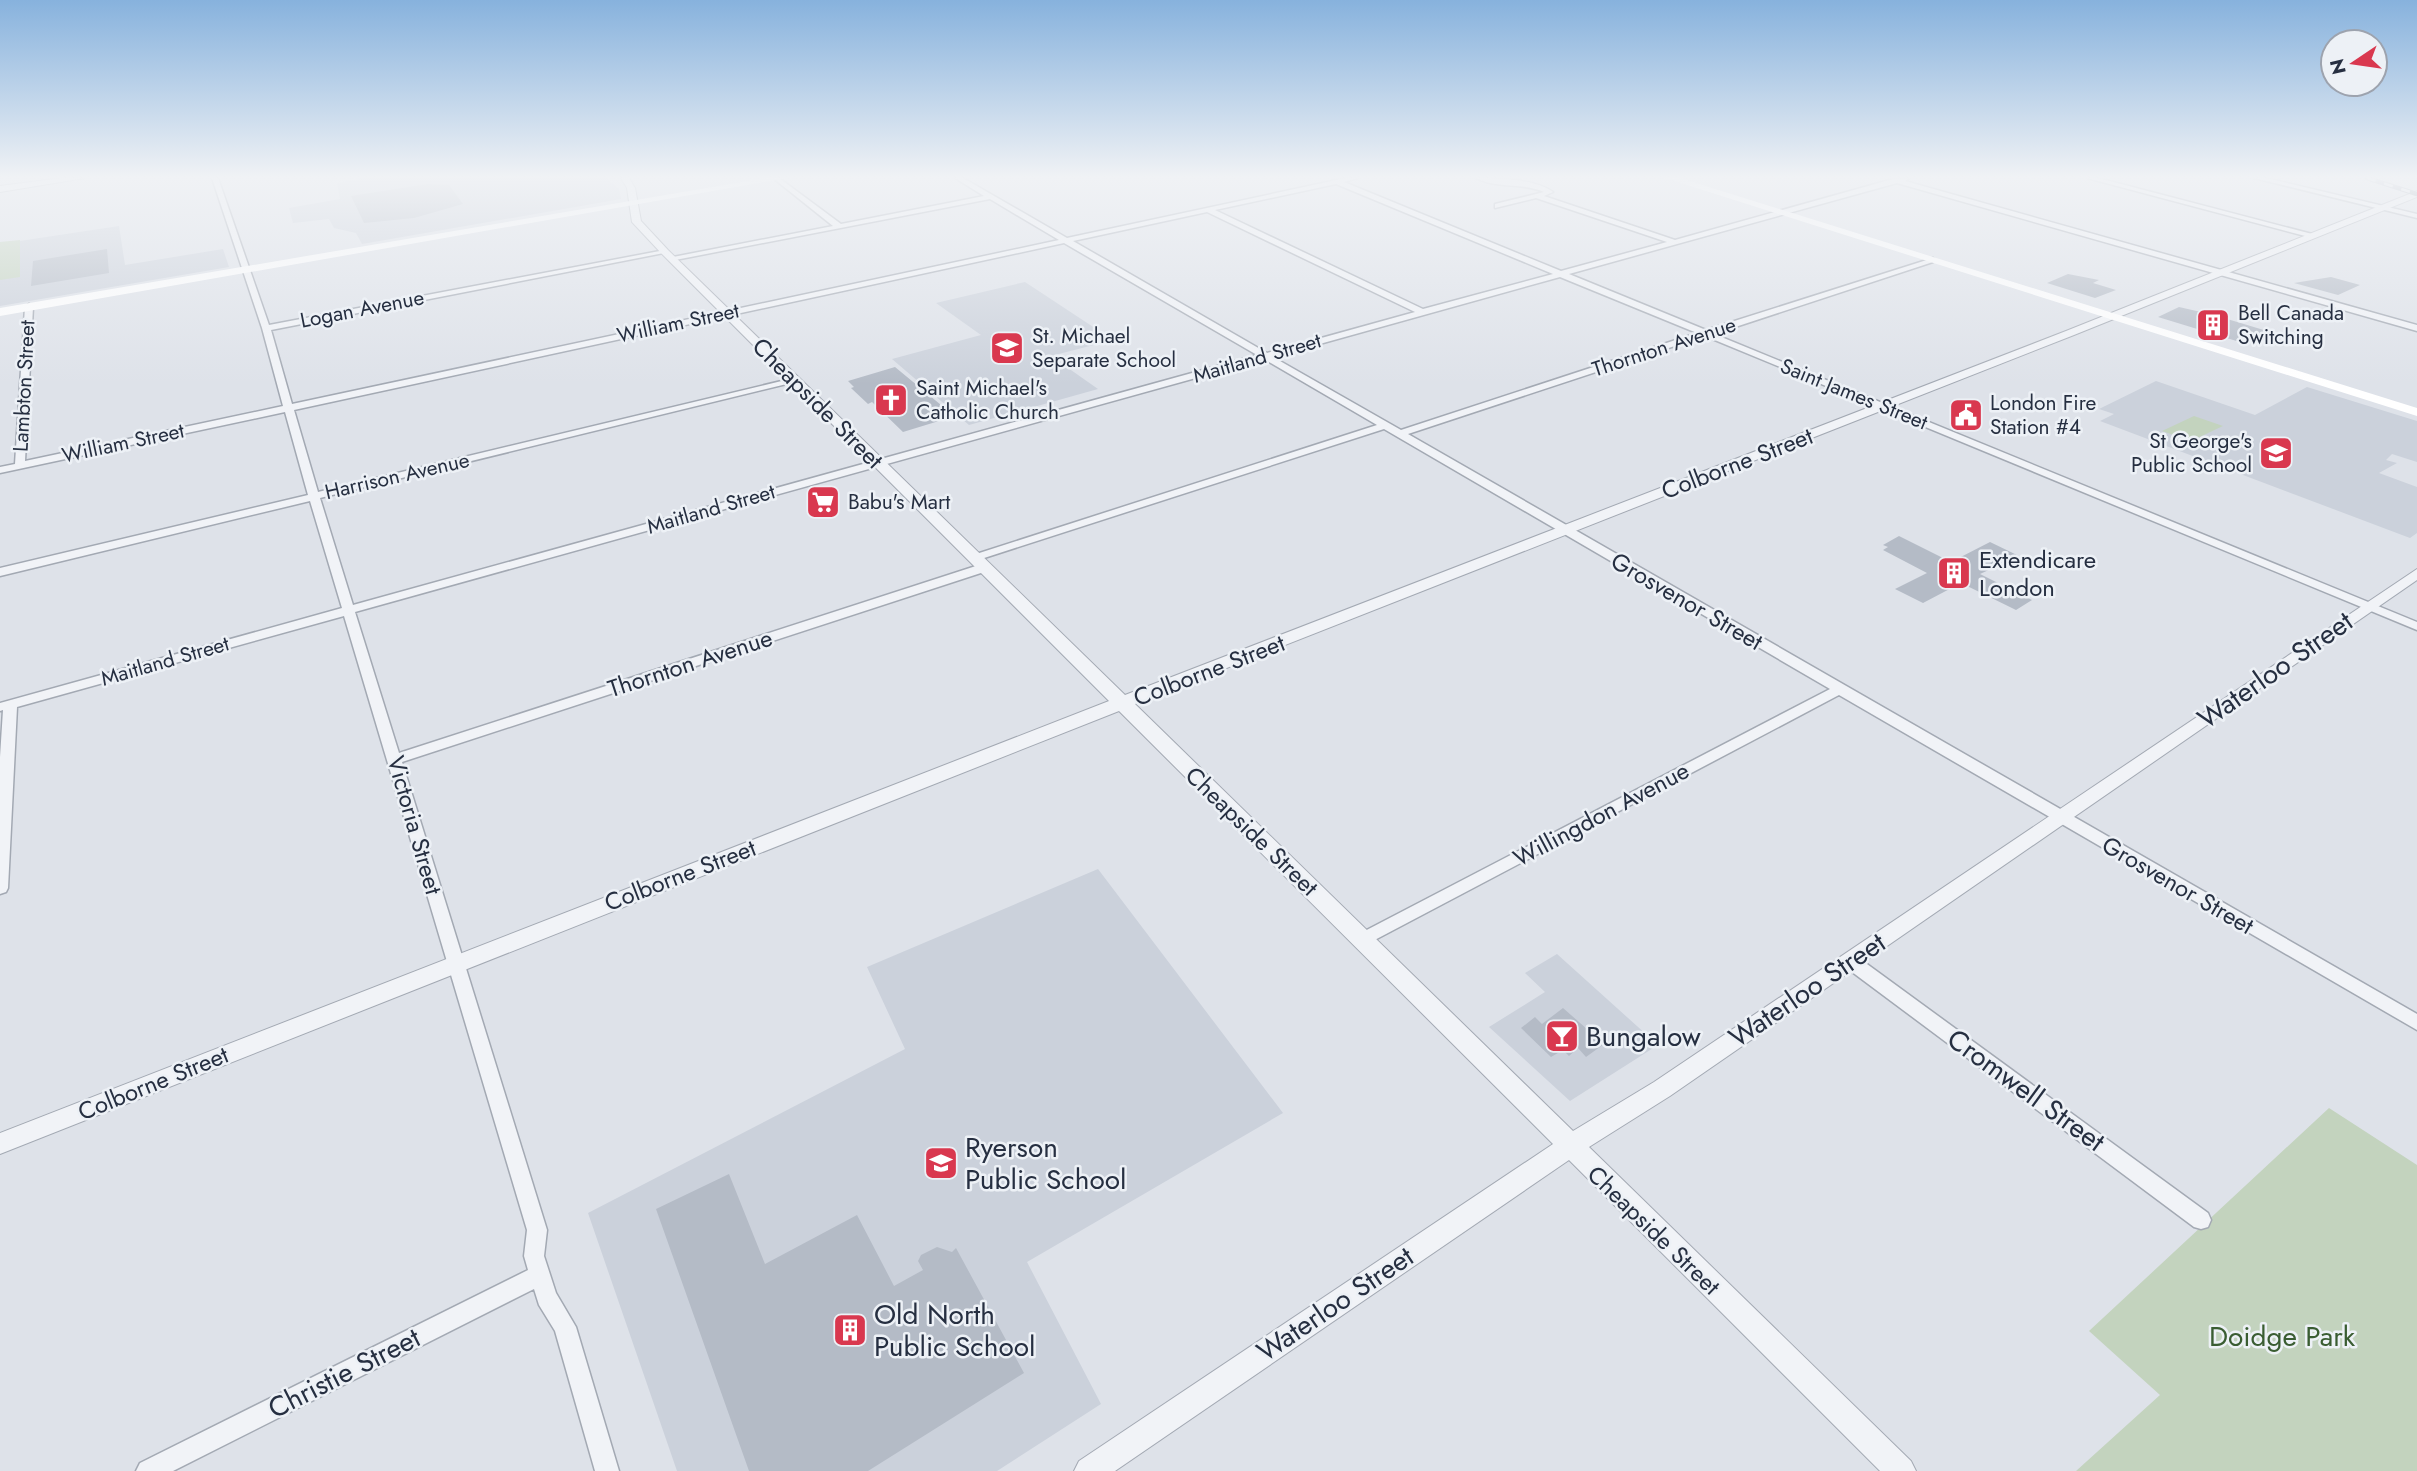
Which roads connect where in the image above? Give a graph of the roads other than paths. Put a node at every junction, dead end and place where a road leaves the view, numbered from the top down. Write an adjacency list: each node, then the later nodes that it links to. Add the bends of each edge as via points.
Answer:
1 (238, 247): 15 (street, Victoria Street)
2 (379, 247): 15 (main road)
3 (661, 247): 13 (street, Cheapside Street)
4 (720, 247): 13 (street, Logan Avenue)
5 (1034, 247): 21 (street, William Street)
6 (1076, 247): 26 (street, Grosvenor Street)
7 (1285, 247): 20 (street)
8 (1496, 247): 16 (street, Saint James Street)
9 (1662, 247): 16 (street, Maitland Street)
10 (1888, 247): 14 (main road)
11 (2129, 247): 17 (street)
12 (2283, 247): 17 (street, Colborne Street)
13 (669, 255): 21 (street, Cheapside Street); 23 (street, Logan Avenue)
14 (1930, 260): 22 (main road); 25 (street, Thornton Avenue)
15 (246, 269): 18 (main road); 23 (street, Victoria Street)
16 (1560, 273): 20 (street, Maitland Street); 25 (street, Saint James Street)
17 (2219, 273): 22 (street, Colborne Street); 24 (street)
18 (29, 307): 19 (main road); 34 (street, Lambton Street)
19 (0, 312)
20 (1422, 312): 26 (street, Maitland Street)
21 (727, 313): 27 (street, Cheapside Street); 29 (street, William Street)
22 (2111, 316): 28 (street, Colborne Street); 30 (main road)
23 (266, 328): 29 (street, Victoria Street)
24 (2417, 328)
25 (1706, 334): 28 (street, Saint James Street); 32 (street, Thornton Avenue)
26 (1264, 356): 31 (street, Grosvenor Street); 33 (street, Maitland Street)
27 (794, 381): 33 (street, Cheapside Street); 36 (street, Harrison Avenue)
28 (1884, 406): 37 (street, Colborne Street); 41 (street, Saint James Street)
29 (289, 407): 34 (street, William Street); 36 (street, Victoria Street)
30 (2417, 412)
31 (1385, 426): 32 (street, Grosvenor Street); 38 (street, Thornton Avenue)
32 (1398, 434): 37 (street, Grosvenor Street)
33 (878, 463): 38 (street, Cheapside Street); 42 (street, Maitland Street)
34 (20, 466): 35 (street, William Street)
35 (0, 470)
36 (314, 496): 39 (street, Harrison Avenue); 42 (street, Victoria Street)
37 (1565, 530): 44 (street, Grosvenor Street); 45 (street, Colborne Street)
38 (979, 563): 45 (street, Cheapside Street); 47 (street, Thornton Avenue)
39 (0, 572)
40 (2417, 573): 41 (street, Waterloo Street)
41 (2368, 606): 43 (street, Saint James Street); 48 (street, Waterloo Street)
42 (350, 610): 46 (street, Maitland Street); 47 (street, Victoria Street)
43 (2417, 626)
44 (1840, 689): 48 (street, Grosvenor Street); 50 (street, Willingdon Avenue)
45 (1123, 704): 50 (street, Cheapside Street); 52 (street, Colborne Street)
46 (5, 706): 49 (street)
47 (396, 759): 52 (street, Victoria Street)
48 (2061, 818): 51 (street, Waterloo Street); 53 (street, Grosvenor Street)
49 (0, 888)
50 (1363, 939): 55 (street, Cheapside Street)
51 (1850, 961): 55 (street, Waterloo Street); 56 (street, Cromwell Street)
52 (455, 963): 54 (street, Colborne Street); 57 (street, Victoria Street, via 537,1230 534,1256)
53 (2417, 1023)
54 (0, 1144)
55 (1571, 1148): 60 (street, Waterloo Street); 61 (street, Cheapside Street)
56 (2201, 1220)
57 (540, 1275): 58 (street, Christie Street); 59 (street, Victoria Street, via 547,1298 565,1327)
58 (148, 1471)
59 (607, 1471)
60 (1088, 1471)
61 (1901, 1471)

